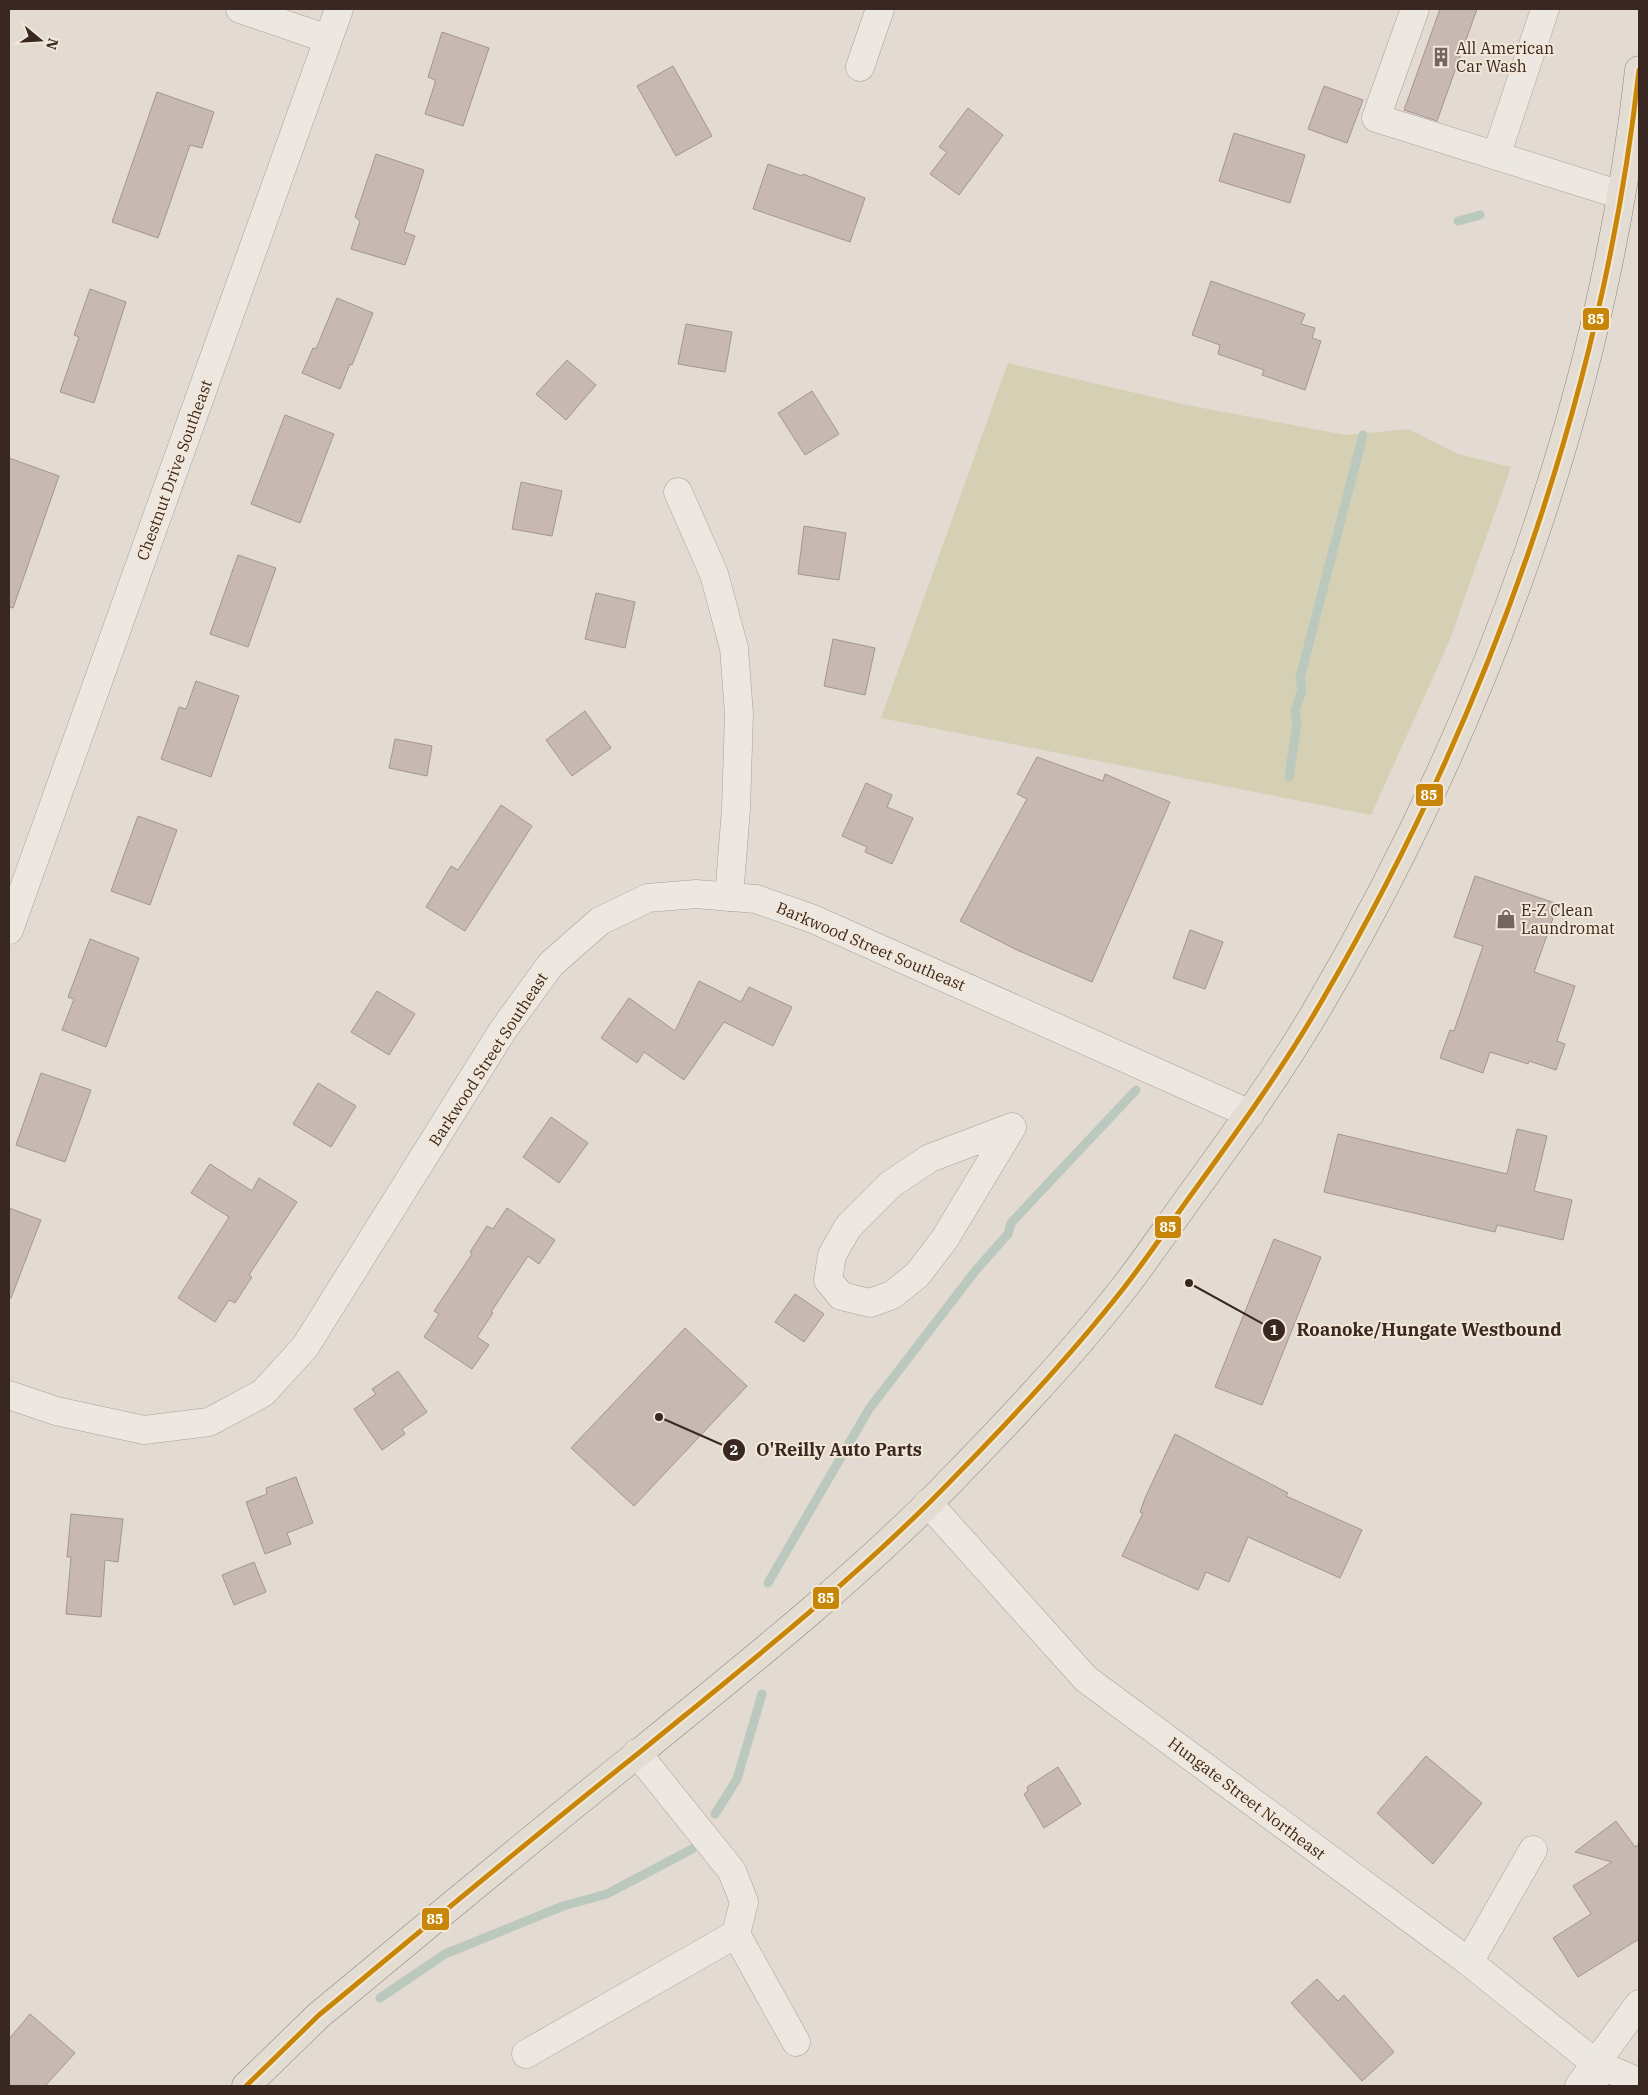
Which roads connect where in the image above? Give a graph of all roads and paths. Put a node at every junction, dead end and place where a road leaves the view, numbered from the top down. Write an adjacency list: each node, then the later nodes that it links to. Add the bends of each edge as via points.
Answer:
1 (240, 9): 6 (street)
2 (339, 9): 6 (street, Chestnut Drive Southeast)
3 (880, 9): 7 (street)
4 (1414, 9): 9 (street, via 1376,118)
5 (1545, 9): 9 (street)
6 (328, 39): 13 (street, Chestnut Drive Southeast)
7 (860, 67)
8 (1639, 70): 10 (main road)
9 (1496, 156): 10 (street)
10 (1621, 195): 14 (main road, via 1613,246 1582,380 1514,592 1437,783 1338,973)
11 (678, 492): 12 (street, via 714,574 734,648 739,714)
12 (729, 897): 14 (street, Barkwood Street Southeast, via 756,900 813,919); 16 (street, Barkwood Street Southeast, via 696,894 648,898 600,921 551,964 503,1030 305,1347 263,1393 208,1422 144,1430 56,1412)
13 (9, 930)
14 (1250, 1114): 17 (main road, via 1124,1288 1029,1398)
15 (1012, 1127): 15 (street, via 944,1240 917,1274 892,1295 870,1303 840,1296 828,1280 832,1254 848,1227 891,1184 930,1158)
16 (9, 1395)
17 (928, 1503): 18 (main road, via 830,1596); 21 (street, Hungate Street Northeast, via 1086,1679)
18 (637, 1753): 20 (street, via 732,1871 744,1902); 27 (main road, via 319,2015)
19 (1533, 1850): 21 (street)
20 (736, 1934): 23 (street); 24 (street)
21 (1469, 1962): 25 (street, Hungate Street Northeast)
22 (1639, 2004): 25 (street)
23 (796, 2042)
24 (526, 2054)
25 (1595, 2074): 26 (street, Hungate Street Northeast); 28 (street)
26 (1639, 2082)
27 (246, 2086)
28 (1579, 2086)

